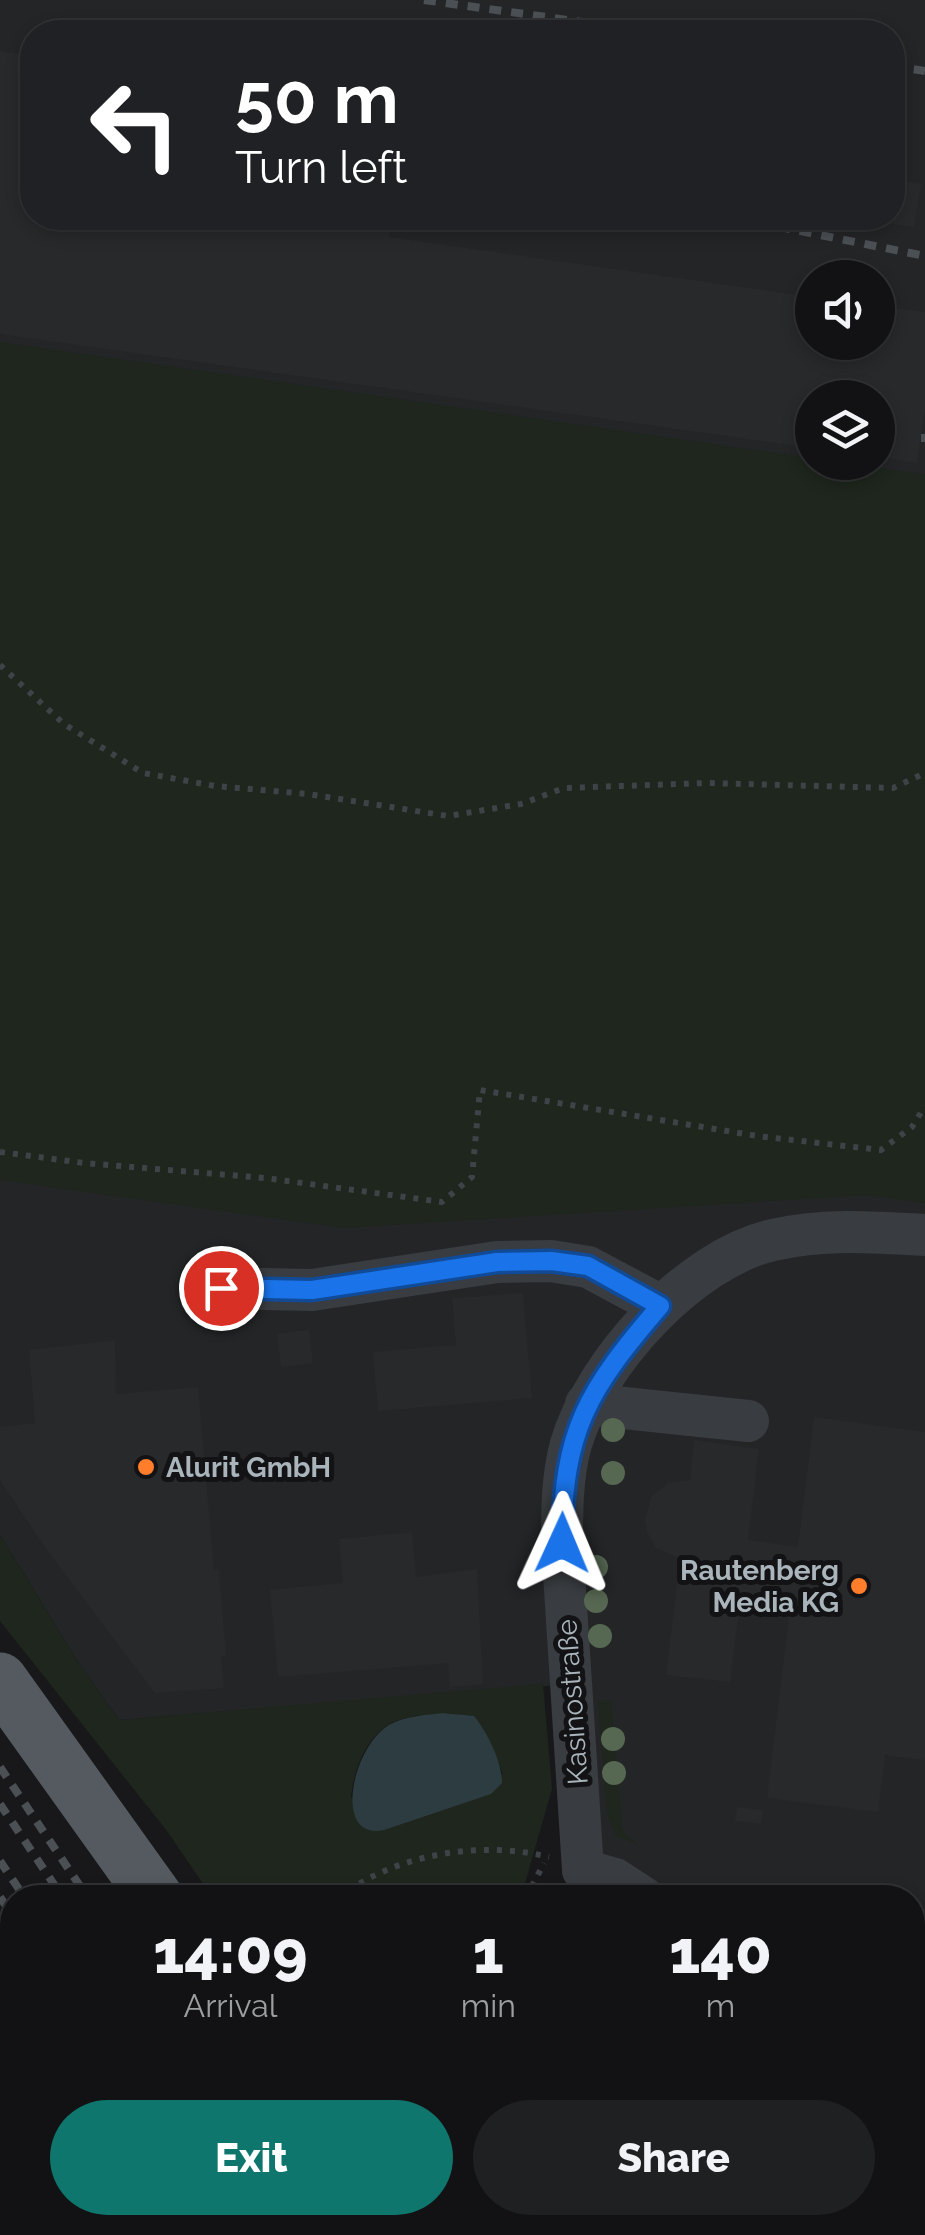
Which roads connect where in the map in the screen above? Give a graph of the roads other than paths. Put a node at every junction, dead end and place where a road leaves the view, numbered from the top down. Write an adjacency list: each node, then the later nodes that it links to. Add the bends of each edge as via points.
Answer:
1 (925, 1236): 3 (street, Kasinostraße, via 829,1232 773,1240 739,1251)
2 (221, 1288): 3 (street, via 312,1290 497,1262 551,1261 588,1266)
3 (660, 1306): 4 (street, Kasinostraße)
4 (586, 1404): 5 (street); 7 (street, Kasinostraße, via 562,1496)
5 (748, 1421)
6 (0, 1680): 8 (main road)
7 (566, 1875): 9 (street)
8 (147, 1885)
9 (624, 1885)

